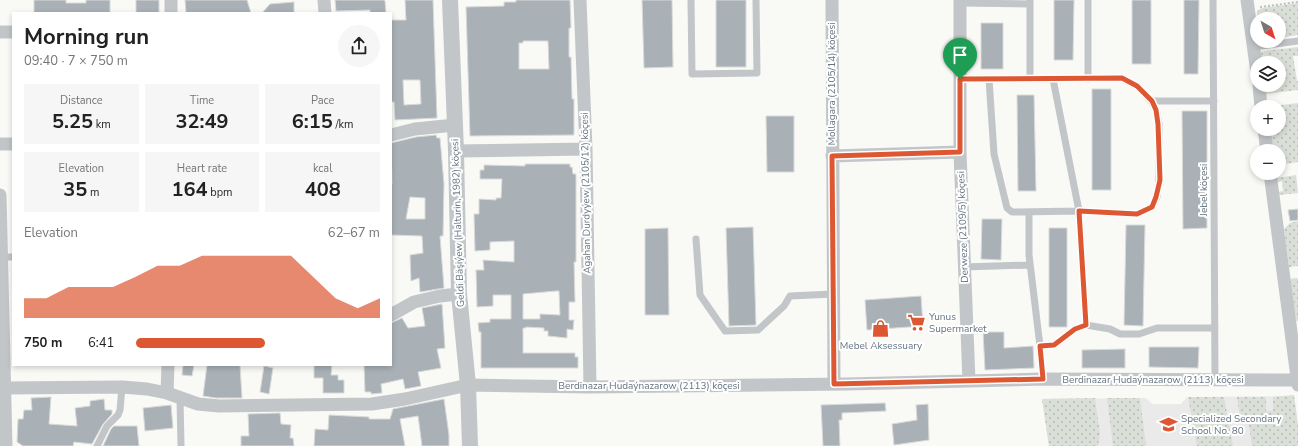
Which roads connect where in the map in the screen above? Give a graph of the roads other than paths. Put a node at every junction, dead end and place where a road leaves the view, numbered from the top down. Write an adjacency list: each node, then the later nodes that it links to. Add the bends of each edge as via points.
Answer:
1 (171, 0): 13 (street)
2 (324, 0): 14 (street)
3 (450, 0): 27 (street, Geldi Bäşiýew (Halturin, 1982) köçesi)
4 (580, 0): 31 (street, Agahan Durdyýew (2105/12) köçesi)
5 (691, 0): 6 (lane, via 692,74 757,73)
6 (756, 0)
7 (832, 0): 34 (street, Mollagara (2105/14) köçesi)
8 (1088, 0): 20 (lane)
9 (1213, 0): 26 (lane, Jebel köçesi)
10 (1247, 0): 15 (street)
11 (960, 1): 12 (lane); 21 (street, Derweze (2109/5) köçesi)
12 (1030, 2): 23 (lane)
13 (171, 12)
14 (324, 12)
15 (1250, 23)
16 (0, 32): 17 (street)
17 (12, 32)
18 (1298, 41): 19 (lane)
19 (1286, 42)
20 (1088, 78): 24 (lane); 25 (lane, via 1122,78 1137,86)
21 (960, 79): 22 (lane); 33 (street, Derweze (2109/5) köçesi)
22 (989, 79): 23 (lane); 38 (lane, via 994,154 1007,208 1012,212)
23 (1030, 79): 24 (lane)
24 (1053, 79): 37 (lane)
25 (1152, 101): 26 (lane); 37 (lane, via 1158,124 1160,180 1152,207 1137,214)
26 (1214, 101): 48 (lane, Jebel köçesi)
27 (455, 125): 28 (street, via 415,129); 32 (street, Geldi Bäşiýew (Halturin, 1982) köçesi)
28 (392, 135)
29 (0, 144): 30 (street)
30 (12, 144)
31 (586, 149): 32 (street); 59 (street, Agahan Durdyýew (2105/12) köçesi)
32 (456, 151): 43 (street, Geldi Bäşiýew (Halturin, 1982) köçesi)
33 (960, 152): 34 (street); 42 (street, Derweze (2109/5) köçesi)
34 (832, 156): 44 (street, Mollagara (2105/14) köçesi)
35 (1271, 180): 47 (street)
36 (0, 195): 40 (street)
37 (1079, 211): 38 (lane); 46 (lane)
38 (1029, 212): 41 (lane)
39 (696, 239): 44 (lane, via 700,294 725,331 758,330 784,306 790,296)
40 (7, 257): 49 (street)
41 (1030, 265): 42 (lane); 50 (lane)
42 (964, 267): 54 (street, Derweze (2109/5) köçesi)
43 (459, 294): 45 (street, via 414,302); 57 (street, Geldi Bäşiýew (Halturin, 1982) köçesi)
44 (833, 294): 56 (street, Mollagara (2105/14) köçesi)
45 (392, 315)
46 (1086, 325): 48 (lane, via 1110,329 1120,334 1139,334 1157,328); 50 (lane, via 1075,329 1054,345)
47 (1294, 327): 55 (street)
48 (1215, 328): 53 (lane, Jebel köçesi)
49 (2, 331): 60 (street)
50 (1040, 346): 52 (lane)
51 (168, 366): 61 (street)
52 (1043, 379): 53 (street, Berdinazar Hudaýnazarow (2113) köçesi); 54 (street, Berdinazar Hudaýnazarow (2113) köçesi)
53 (1215, 380): 55 (street, Berdinazar Hudaýnazarow (2113) köçesi)
54 (969, 381): 56 (street, Berdinazar Hudaýnazarow (2113) köçesi)
55 (1298, 382)
56 (834, 384): 59 (street, Berdinazar Hudaýnazarow (2113) köçesi)
57 (468, 385): 59 (street, Berdinazar Hudaýnazarow (2113) köçesi); 61 (street, Berdinazar Hudaýnazarow (2113) köçesi, via 372,404 219,406 198,404); 65 (street, Geldi Bäşiýew (Halturin, 1982) köçesi)
58 (122, 386): 60 (street, Berdinazar Hudaýnazarow (2113) köçesi); 61 (street, Berdinazar Hudaýnazarow (2113) köçesi); 63 (lane, via 118,416 107,426)
59 (590, 387)
60 (5, 388): 62 (street)
61 (174, 396): 64 (lane)
62 (6, 446)
63 (97, 446)
64 (182, 446)
65 (470, 446)

